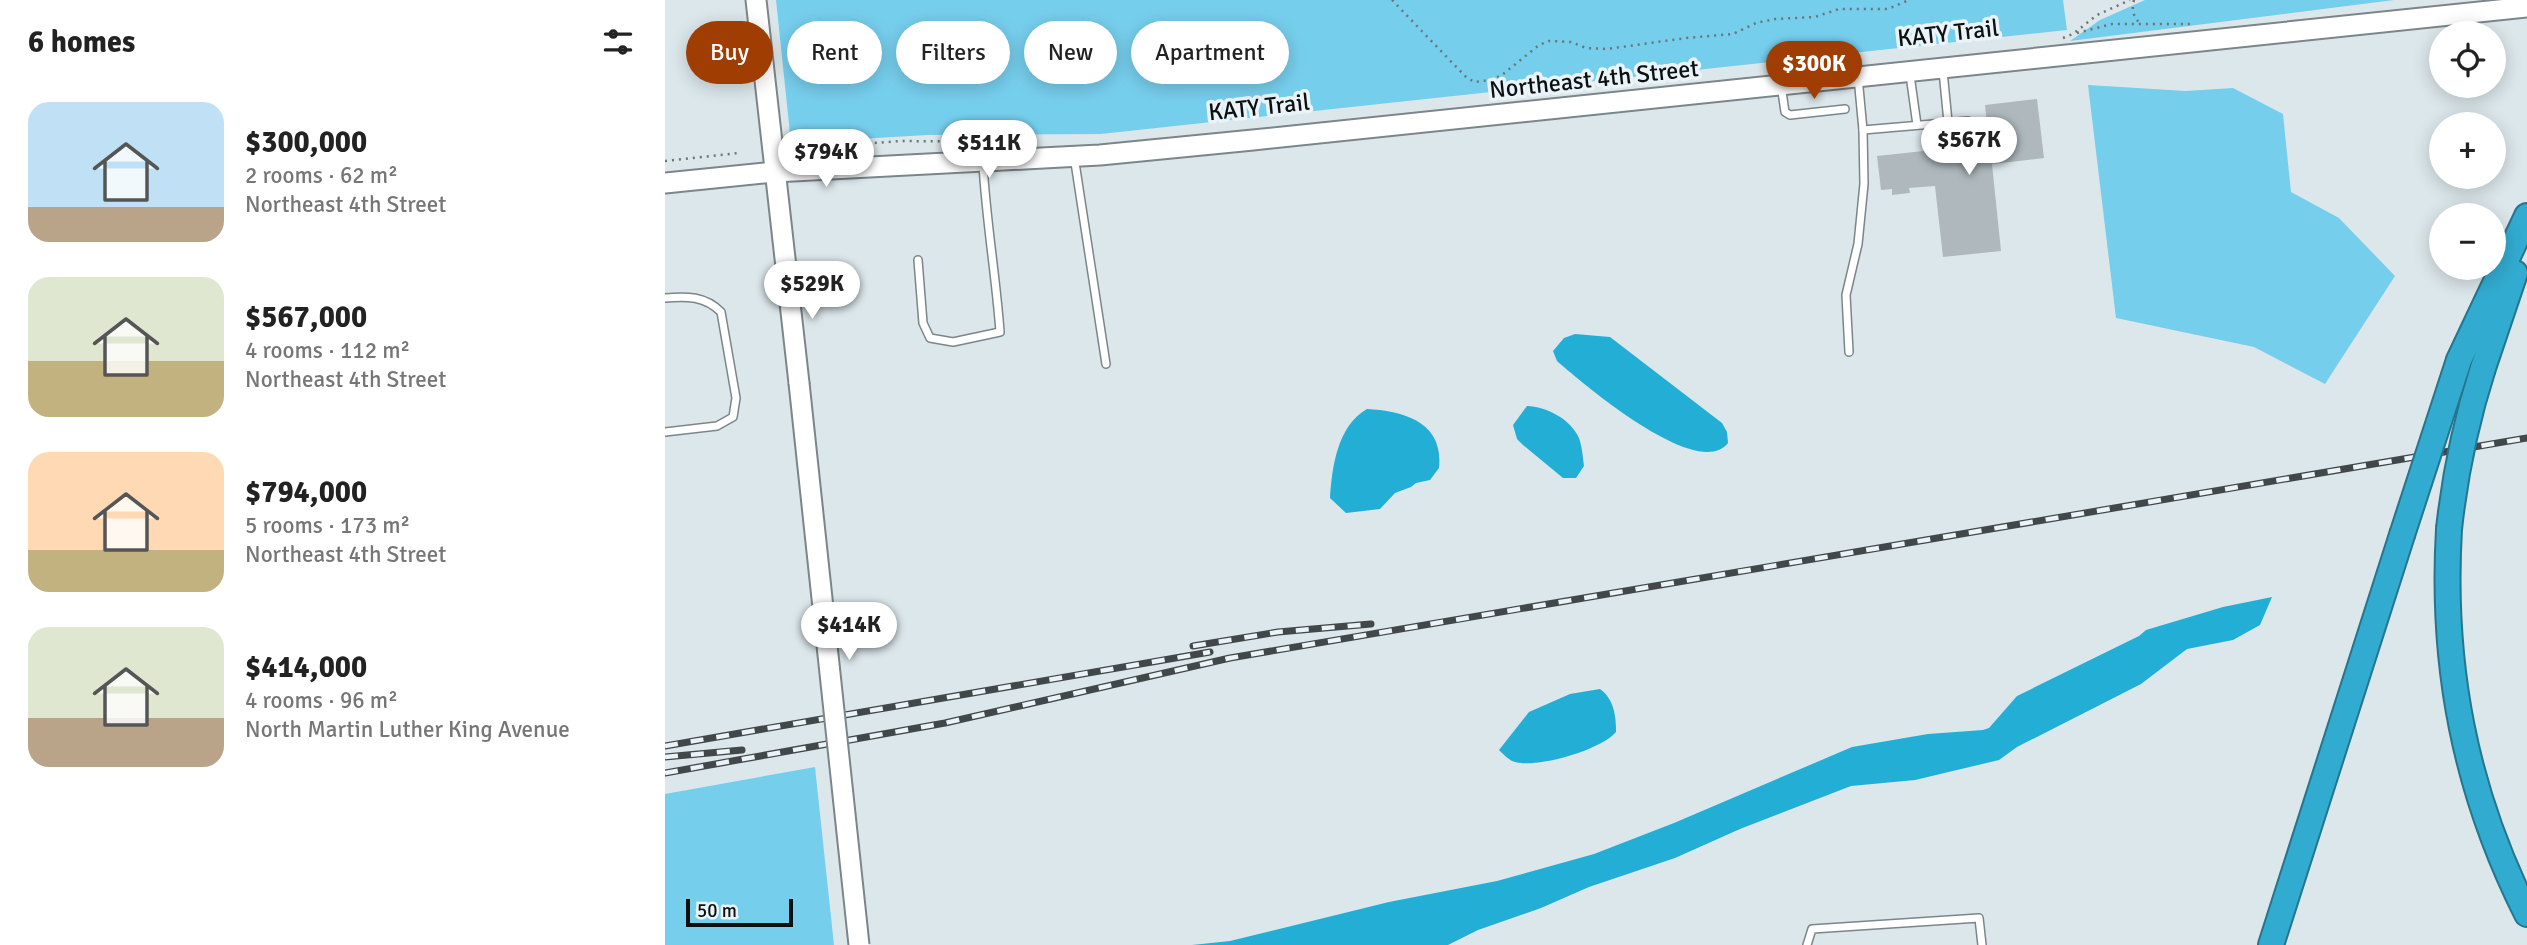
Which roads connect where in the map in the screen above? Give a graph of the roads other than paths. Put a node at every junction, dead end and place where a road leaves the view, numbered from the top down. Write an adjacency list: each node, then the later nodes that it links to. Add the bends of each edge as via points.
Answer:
1 (756, 0): 14 (street)
2 (2526, 7): 3 (street, Northeast 4th Street)
3 (1943, 67): 4 (street, Northeast 4th Street); 9 (lane)
4 (1909, 71): 5 (street, Northeast 4th Street); 10 (lane)
5 (1858, 76): 6 (street, Northeast 4th Street); 11 (lane)
6 (1781, 84): 7 (lane, via 1785,112 1790,115); 12 (street, Northeast 4th Street)
7 (1845, 109)
8 (1968, 121): 9 (lane)
9 (1948, 122): 10 (lane)
10 (1917, 125): 11 (lane)
11 (1863, 130): 20 (lane, via 1858,244 1846,295)
12 (1074, 156): 13 (street, Northeast 4th Street); 21 (lane)
13 (983, 160): 14 (street, Northeast 4th Street); 18 (lane, via 1000,332 953,342 930,338 923,323)
14 (774, 172): 15 (street, Northeast 4th Street); 25 (street, bridge)
15 (665, 183)
16 (2527, 216): 22 (highway)
17 (2527, 239): 22 (highway)
18 (918, 260)
19 (665, 298): 23 (lane, via 693,296 721,312 736,398 733,417 717,426)
20 (1849, 352)
21 (1106, 364)
22 (2471, 364): 24 (highway, bridge, via 2446,578 2454,690 2481,804); 28 (highway, bridge, via 2402,535)
23 (665, 432)
24 (2527, 914)
25 (859, 945)
26 (1807, 945): 27 (lane, via 1812,929 1979,918)
27 (1982, 945)
28 (2271, 945)

